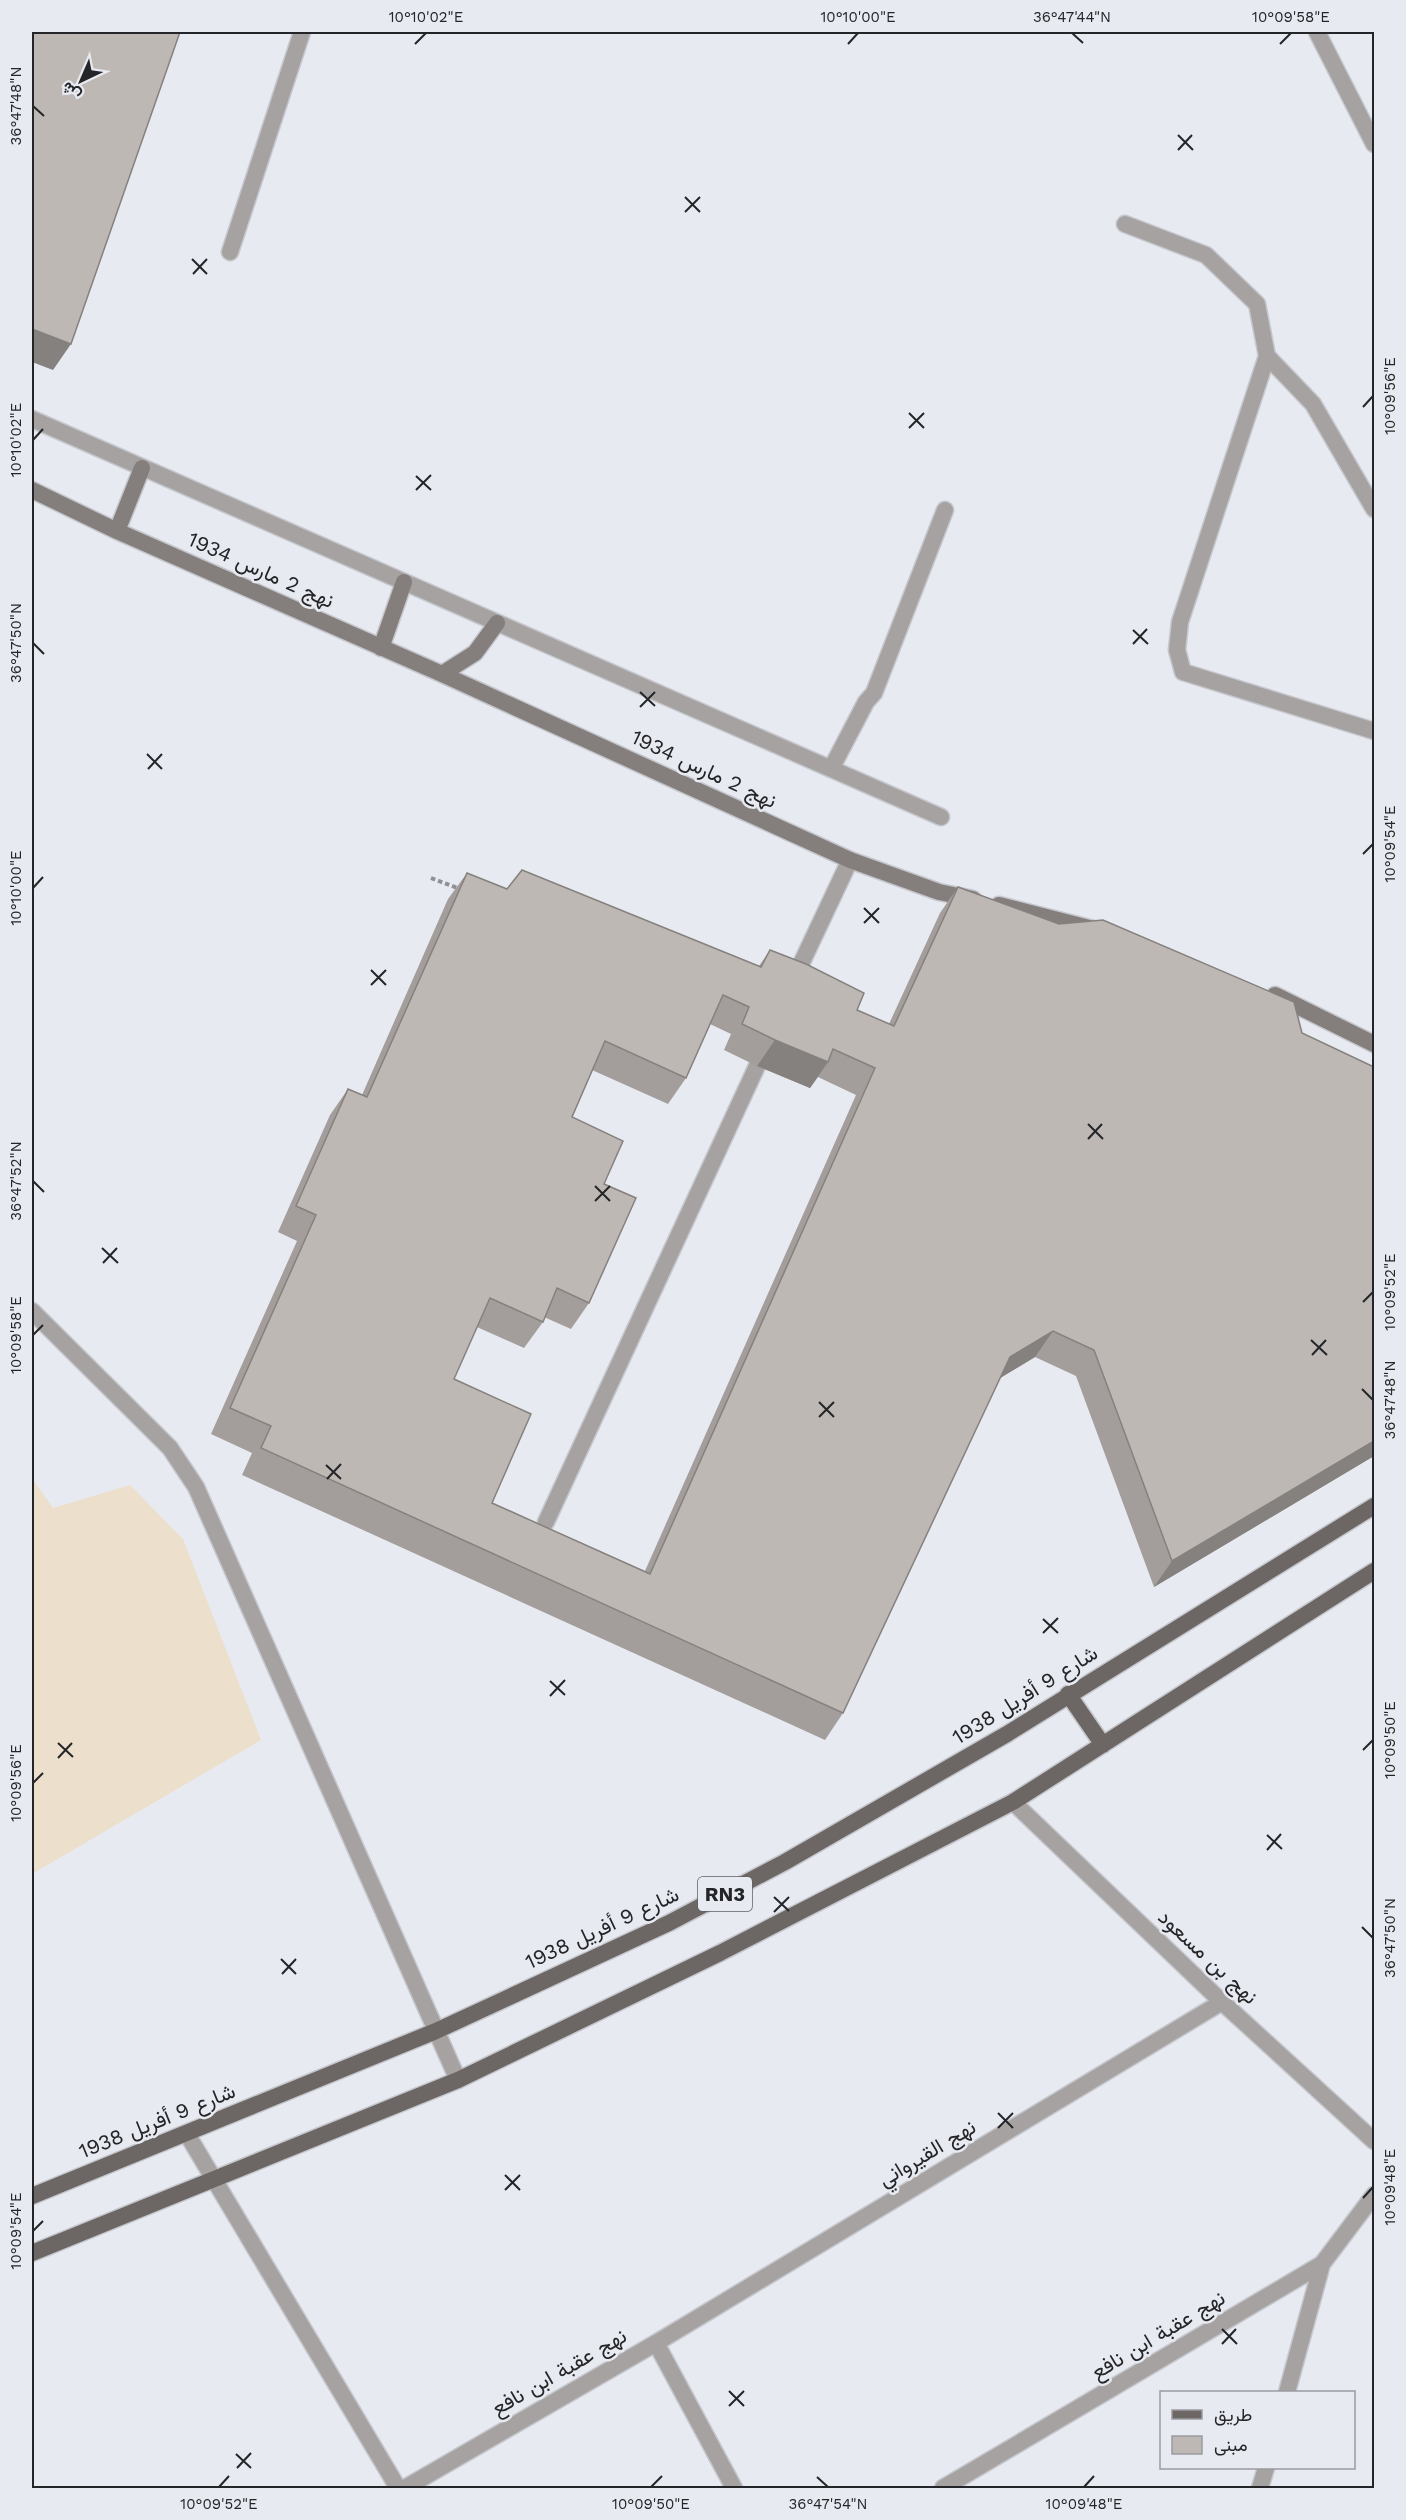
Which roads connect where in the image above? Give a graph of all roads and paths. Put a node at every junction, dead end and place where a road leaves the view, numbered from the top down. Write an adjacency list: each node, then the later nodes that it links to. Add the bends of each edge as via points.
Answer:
1 (302, 32): 5 (street)
2 (1317, 32): 3 (street)
3 (1374, 144)
4 (1125, 224): 6 (street, via 1206,255 1257,304)
5 (230, 252)
6 (1267, 356): 10 (street, via 1313,404); 17 (street, via 1180,622 1176,650 1183,672)
7 (32, 420): 8 (street)
8 (142, 468): 12 (main road); 13 (street)
9 (32, 490): 12 (main road, نهج 2 مارس 1934)
10 (1374, 509)
11 (945, 510): 18 (street, via 874,693)
12 (117, 531): 15 (main road, نهج 2 مارس 1934)
13 (404, 582): 14 (street); 15 (main road)
14 (497, 623): 16 (main road, via 475,653); 18 (street)
15 (381, 648): 16 (main road, نهج 2 مارس 1934)
16 (442, 674): 20 (main road, نهج 2 مارس 1934)
17 (1374, 731)
18 (831, 769): 19 (street)
19 (941, 818)
20 (850, 860): 23 (main road, نهج 2 مارس 1934, via 939,892 1047,915); 25 (street)
21 (431, 878): 22 (path)
22 (470, 893)
23 (1104, 932)
24 (1264, 990): 26 (main road)
25 (788, 991)
26 (1374, 1044)
27 (757, 1066): 30 (street)
28 (32, 1311): 36 (street, via 170,1448 196,1487)
29 (1374, 1506): 32 (main road, شارع 9 أفريل 1938 / RN3)
30 (546, 1522)
31 (1374, 1571): 33 (main road, RN3)
32 (1068, 1694): 33 (main road); 36 (main road, شارع 9 أفريل 1938 / RN3, via 1007,1734 785,1862 669,1923)
33 (1103, 1745): 34 (main road, RN3)
34 (1013, 1802): 35 (street, نهج بن مسعود); 37 (main road, RN3, via 720,1953)
35 (1222, 2002): 39 (street, نهج بن مسعود); 45 (street, نهج القيرواني)
36 (436, 2031): 37 (street); 38 (main road, شارع 9 أفريل 1938 / RN3)
37 (458, 2080): 40 (main road, RN3)
38 (187, 2134): 40 (street); 42 (main road, شارع 9 أفريل 1938 / RN3)
39 (1374, 2141)
40 (214, 2180): 43 (main road, RN3); 48 (street)
41 (1374, 2195): 44 (street, نهج عقبة ابن نافع)
42 (32, 2196)
43 (32, 2253)
44 (1322, 2264): 46 (street); 51 (street, نهج عقبة ابن نافع)
45 (656, 2343): 49 (street, نهج عقبة ابن نافع); 50 (street, نهج عقبة ابن نافع)
46 (1287, 2391)
47 (1266, 2469): 52 (street)
48 (398, 2488)
49 (405, 2488)
50 (734, 2488)
51 (943, 2488)
52 (1260, 2488)

